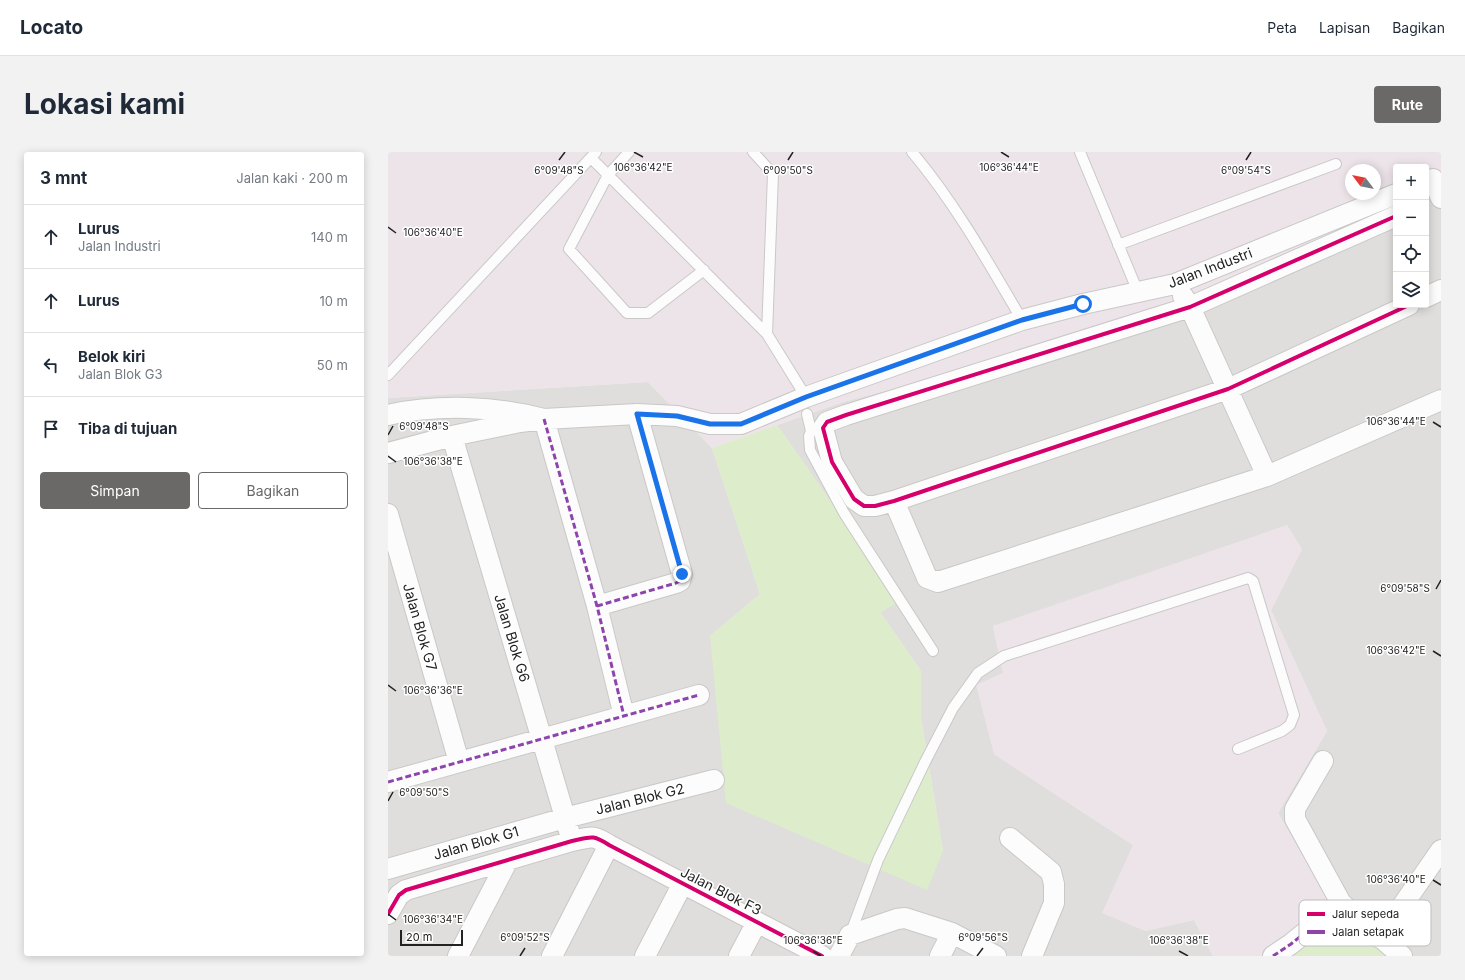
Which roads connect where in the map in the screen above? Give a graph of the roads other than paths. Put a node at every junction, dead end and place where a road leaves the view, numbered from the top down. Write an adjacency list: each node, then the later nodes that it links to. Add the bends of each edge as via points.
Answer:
1 (629, 152): 7 (lane)
2 (754, 152): 19 (lane, via 773,174)
3 (912, 152): 18 (lane, via 930,173 980,248)
4 (1080, 152): 10 (lane)
5 (594, 155): 7 (lane); 20 (lane)
6 (1336, 164): 10 (lane)
7 (608, 175): 11 (lane); 11 (lane, via 569,249 627,313 648,313)
8 (1393, 195): 12 (street, Jalan Industri)
9 (1393, 217): 16 (street)
10 (1118, 245): 14 (lane)
11 (704, 270): 19 (lane)
12 (1175, 284): 14 (street, Jalan Industri); 16 (street)
13 (1441, 290): 15 (street)
14 (1138, 292): 18 (street, Jalan Industri)
15 (1429, 296)
16 (1190, 307): 21 (street); 31 (street, via 827,422 823,428 832,462 854,499 864,506)
17 (1403, 308): 21 (street)
18 (1022, 320): 23 (street, Jalan Industri)
19 (767, 334): 23 (lane)
20 (388, 375)
21 (1228, 389): 30 (street); 31 (street)
22 (1441, 400): 30 (street)
23 (807, 406): 26 (street, Jalan Industri, via 741,424 710,424 677,416); 34 (lane, via 811,430 810,450 844,513)
24 (456, 407): 25 (street); 27 (street, via 525,414); 28 (street, Jalan Blok G6)
25 (388, 414)
26 (637, 414): 27 (street, Jalan Industri); 33 (street, via 681,577 676,583)
27 (544, 419): 28 (street); 33 (street)
28 (457, 434): 29 (street); 37 (street, Jalan Blok G6)
29 (388, 453)
30 (1267, 476): 31 (street, via 938,582 931,580 925,573)
31 (894, 501)
32 (388, 514): 40 (street, Jalan Blok G7)
33 (597, 606): 36 (street)
34 (934, 651)
35 (699, 695): 36 (street)
36 (624, 716): 37 (street)
37 (542, 739): 40 (street); 43 (street, Jalan Blok G6)
38 (1238, 749): 56 (lane, via 1282,731 1290,725 1294,715 1252,581 1248,578 1004,656 978,673 953,708 878,860)
39 (1322, 761): 51 (street, via 1294,814)
40 (459, 762): 42 (street)
41 (714, 780): 43 (street, Jalan Blok G2)
42 (388, 782)
43 (565, 818): 45 (street, Jalan Blok G6); 49 (street, Jalan Blok G1)
44 (1010, 838): 67 (street, via 1051,872 1054,884 1054,903)
45 (572, 841): 46 (street, Jalan Blok F3, via 593,837); 48 (street, Jalan Blok F3)
46 (609, 845): 50 (street, Jalan Blok F3); 60 (street)
47 (1441, 850): 52 (street)
48 (508, 860): 53 (street, Jalan Blok F3, via 402,892); 59 (street)
49 (388, 869)
50 (683, 883): 54 (street, Jalan Blok F3); 61 (street)
51 (1338, 900)
52 (1406, 900)
53 (388, 914)
54 (757, 922): 62 (street); 63 (street, Jalan Blok F3)
55 (952, 933): 56 (street, via 905,918); 65 (street); 66 (street)
56 (850, 935): 64 (street)
57 (1299, 937): 68 (street)
58 (1390, 946): 69 (street)
59 (458, 956)
60 (552, 956)
61 (645, 956)
62 (740, 956)
63 (822, 956)
64 (839, 956)
65 (940, 956)
66 (996, 956)
67 (1032, 956)
68 (1273, 956)
69 (1402, 956)

